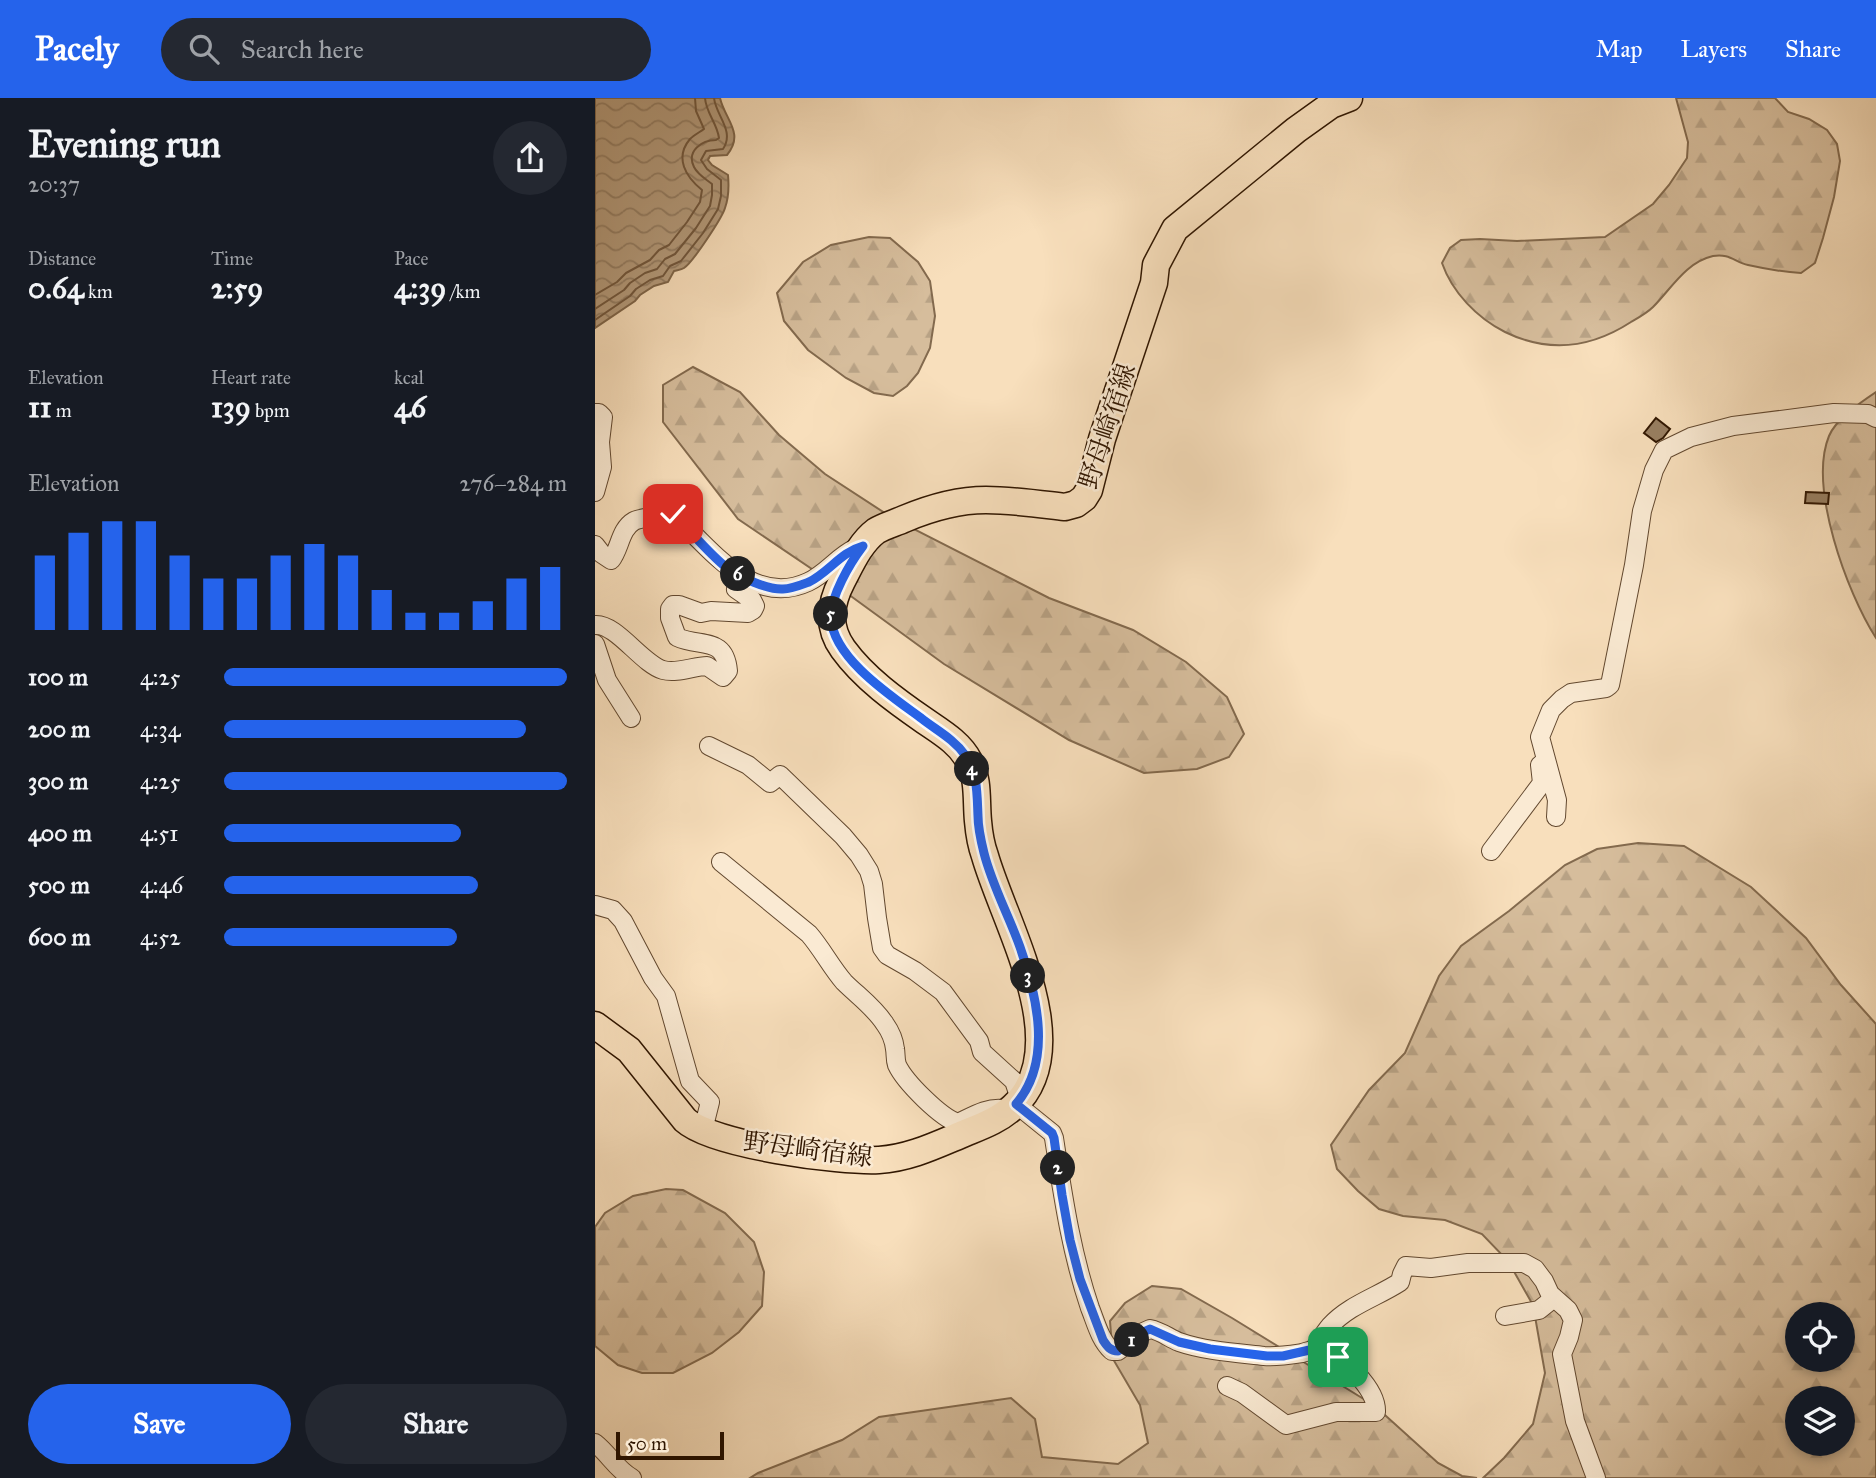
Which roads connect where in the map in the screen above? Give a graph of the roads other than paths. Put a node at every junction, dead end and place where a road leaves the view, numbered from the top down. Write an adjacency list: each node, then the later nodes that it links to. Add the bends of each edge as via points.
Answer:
1 (1349, 98): 6 (main road, 野母崎宿線, via 1296,130 1175,229 1156,265 1084,498 1065,507 986,500 950,504 876,531)
2 (595, 413): 4 (street, via 603,417 603,423 602,467)
3 (1876, 418): 11 (street, via 1834,413 1758,422 1691,437 1664,450 1642,511 1610,685 1562,699 1551,710)
4 (595, 492)
5 (595, 545): 7 (street, via 611,560 634,522 673,514 717,559)
6 (863, 546): 7 (street, via 845,553 823,574 794,587 768,587); 18 (main road, 野母崎宿線, via 834,599 833,629 842,648 866,674 950,738 970,763 985,858 1021,948 1037,1007 1036,1065 1032,1080)
7 (740, 575): 8 (street, via 736,589 752,600 753,610 701,613 679,605 670,609 677,637 722,650 728,671 723,677 708,666 663,670 609,629)
8 (595, 625)
9 (595, 643): 10 (street, via 607,680)
10 (631, 718)
11 (1540, 737): 13 (street, via 1557,800); 14 (street, via 1542,783)
12 (709, 746): 18 (street, via 748,765 770,783 780,775 843,836 869,871 882,948 943,992 982,1052 1014,1082)
13 (1556, 817)
14 (1491, 851)
15 (721, 862): 18 (street, via 809,934 844,982 885,1023 897,1065 943,1116 958,1124 978,1113)
16 (595, 905): 19 (street, via 613,910 623,921 666,996 690,1081 710,1102)
17 (595, 1025): 19 (main road, 野母崎宿線, via 629,1050 685,1120)
18 (1015, 1104): 19 (main road, 野母崎宿線, via 988,1124 920,1152 880,1160 756,1146); 22 (street, via 1054,1138 1080,1279 1103,1340 1112,1351 1150,1329 1179,1342 1221,1351 1283,1356)
19 (703, 1130)
20 (1555, 1298): 21 (street, via 1539,1310); 22 (street, via 1535,1269 1524,1264 1406,1266 1400,1282 1358,1304 1330,1326); 26 (street, via 1573,1320 1562,1353 1575,1421)
21 (1505, 1316)
22 (1314, 1349): 23 (street, via 1338,1357 1356,1373 1374,1399 1376,1412 1336,1412 1286,1425)
23 (1227, 1386)
24 (595, 1443): 25 (street)
25 (632, 1478)
26 (1596, 1478)

